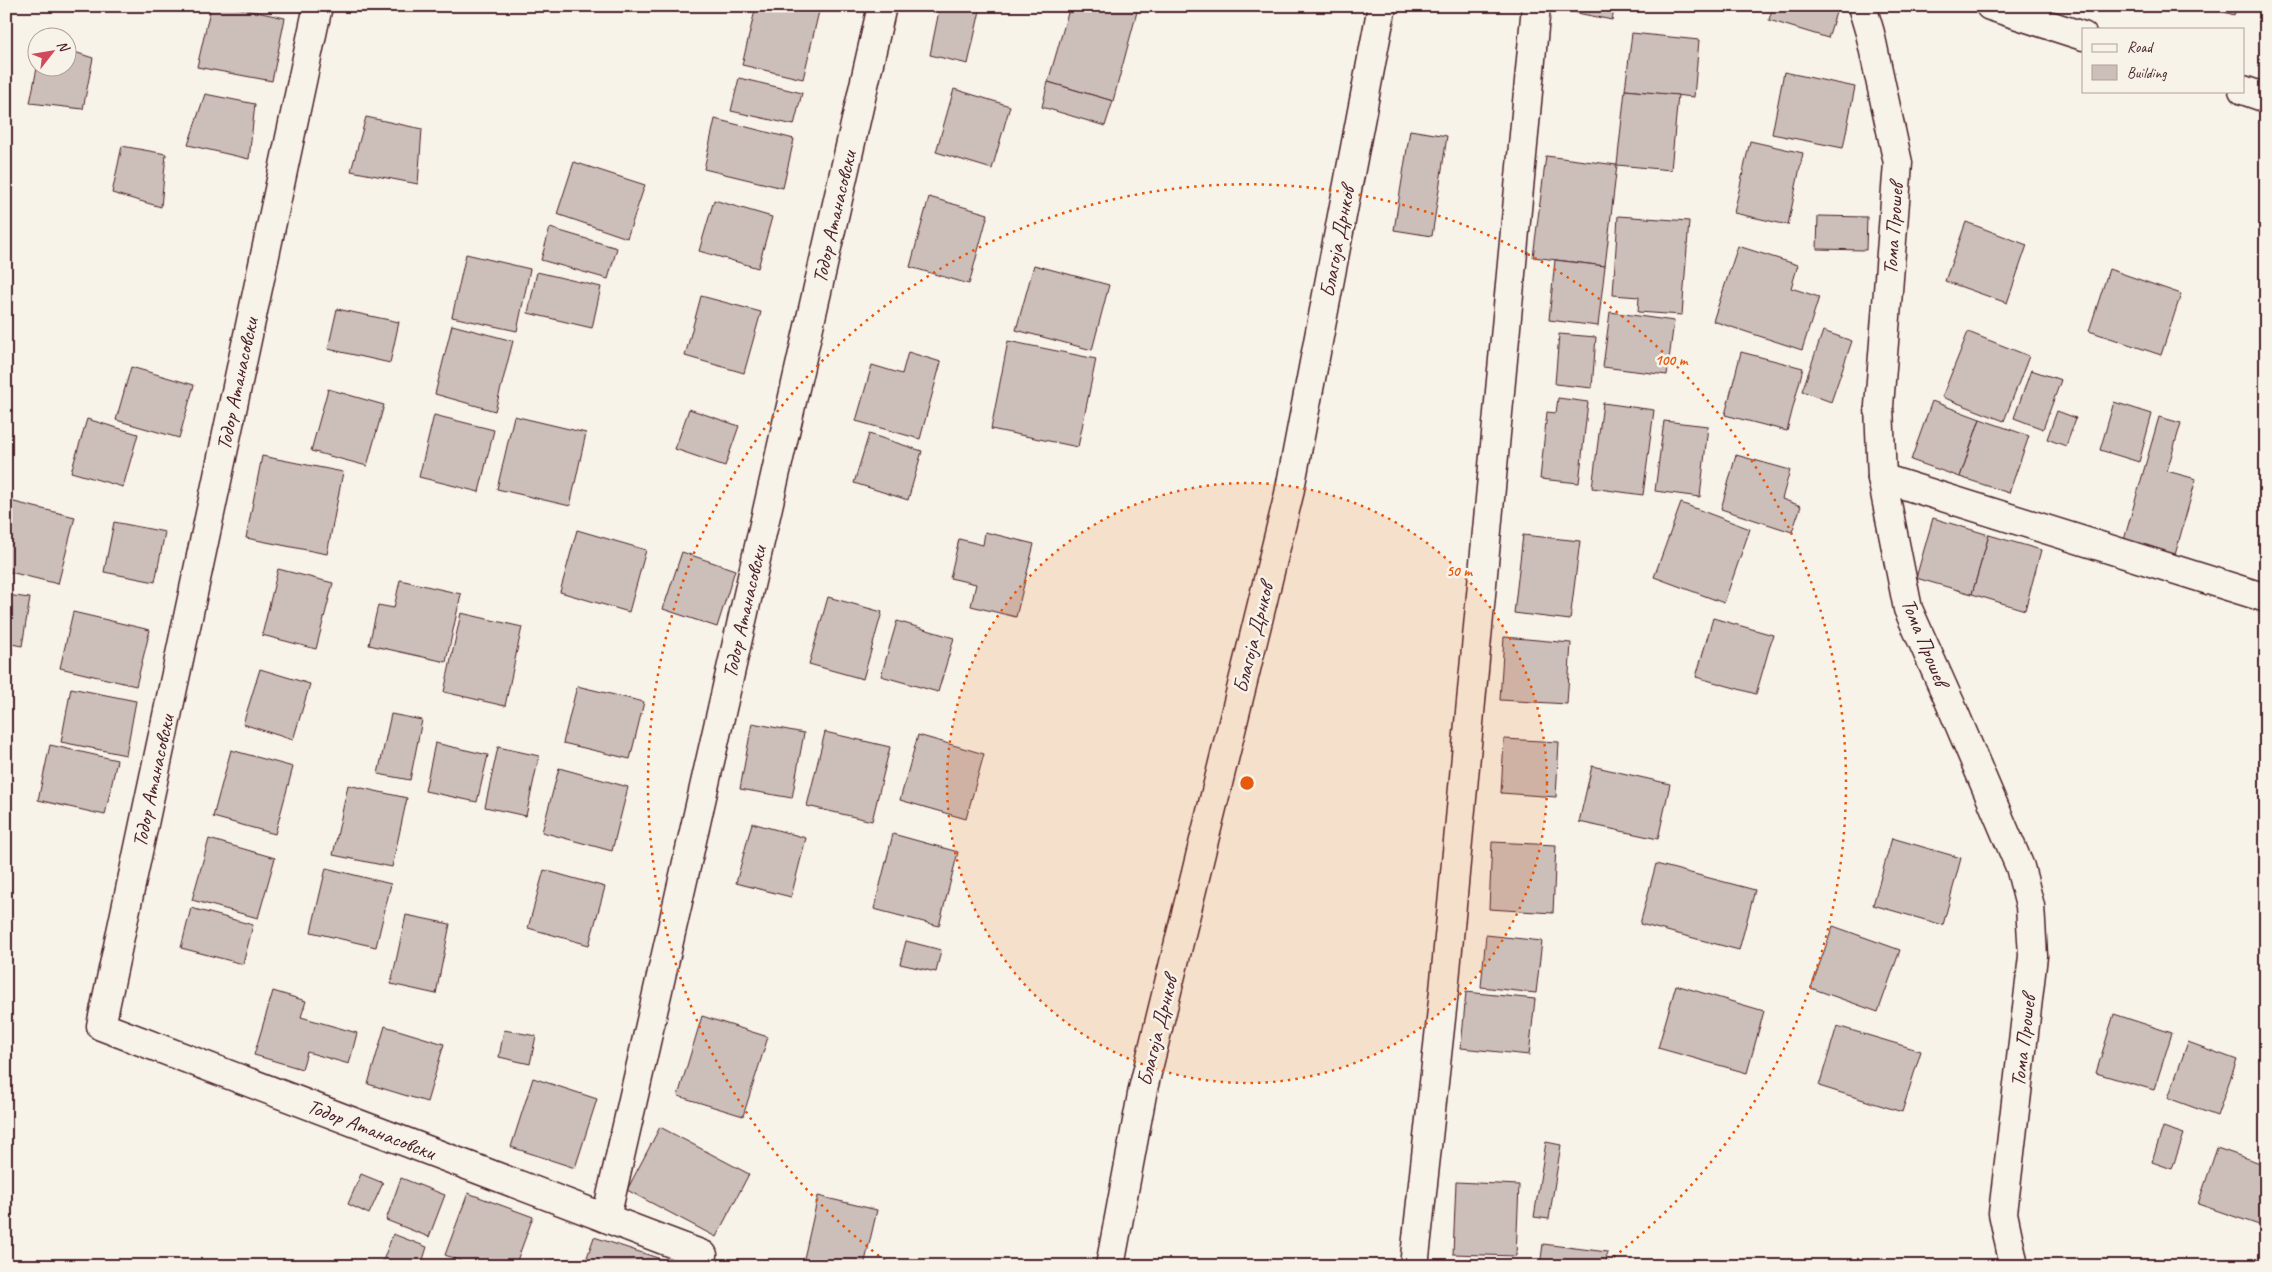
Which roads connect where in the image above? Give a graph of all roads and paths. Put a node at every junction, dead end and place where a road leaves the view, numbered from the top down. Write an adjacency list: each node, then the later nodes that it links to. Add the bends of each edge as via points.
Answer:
1 (318, 6): 12 (street, Тодор Атанасовски, via 101,1026)
2 (882, 6): 12 (street, Тодор Атанасовски)
3 (1382, 6): 14 (street, Благоја Дрнков, via 1289,494 1142,1089)
4 (1536, 6): 15 (street, via 1445,981)
5 (1862, 6): 10 (street, Тома Прошев, via 1898,163 1879,406)
6 (1990, 6): 7 (street)
7 (2082, 36)
8 (2244, 90): 9 (street)
9 (2266, 98)
10 (1882, 478): 11 (street); 16 (street, Тома Прошев, via 1908,609 2020,867 2030,906 2033,956 2003,1213)
11 (2266, 598)
12 (606, 1218): 13 (street, Тодор Атанасовски)
13 (703, 1255)
14 (1110, 1266)
15 (1414, 1266)
16 (2014, 1266)

